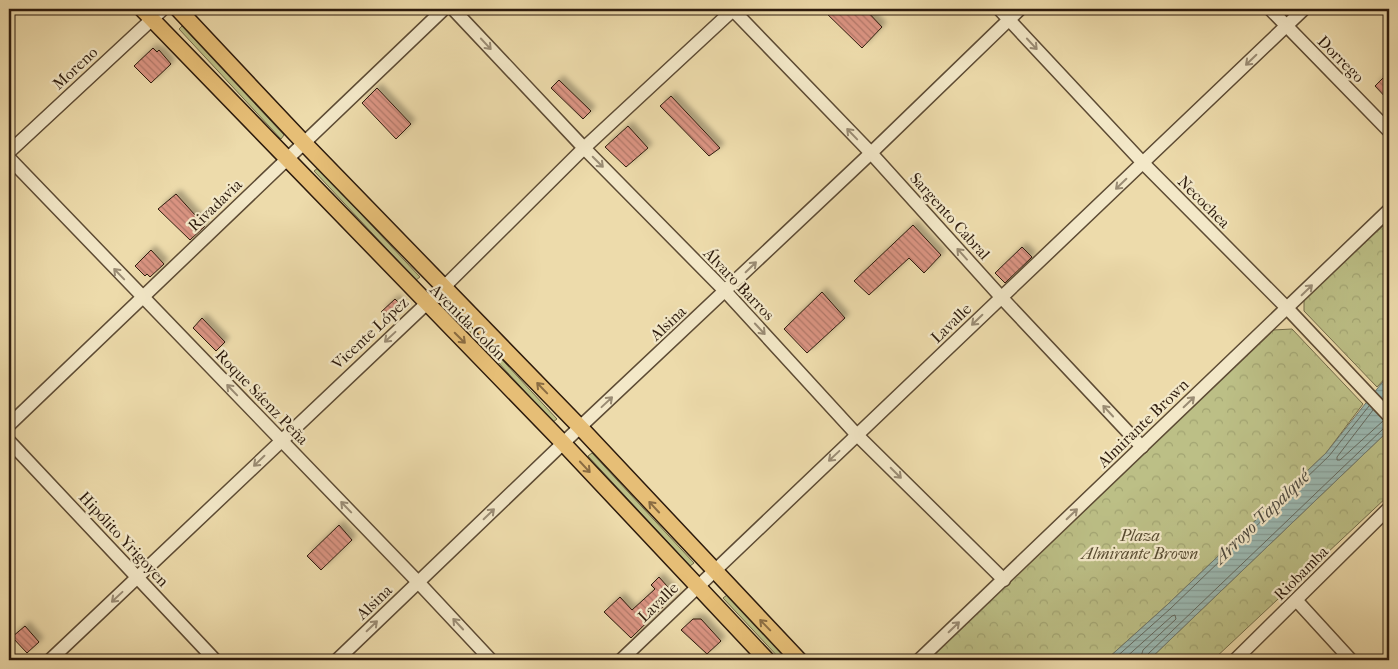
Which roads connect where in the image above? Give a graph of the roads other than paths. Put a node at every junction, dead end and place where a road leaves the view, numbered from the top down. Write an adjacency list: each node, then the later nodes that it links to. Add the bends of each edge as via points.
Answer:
1 (178, 9): 13 (main road, Avenida Colón)
2 (444, 9): 13 (street, Rivadavia)
3 (453, 9): 14 (street, Álvaro Barros, one-way to 14)
4 (733, 9): 14 (street, Vicente López); 16 (street, Sargento Cabral, one-way to 4)
5 (999, 9): 10 (street, Necochea)
6 (1020, 9): 10 (street, Alsina)
7 (1270, 9): 11 (street, Dorrego)
8 (1304, 9): 11 (street, Lavalle)
9 (152, 12): 15 (street, Moreno); 18 (main road, Avenida Colón)
10 (1008, 19): 16 (street, Alsina); 19 (street, Necochea, one-way to 19)
11 (1286, 26): 12 (street, Dorrego); 19 (street, Lavalle, one-way to 19)
12 (1389, 131)
13 (304, 143): 18 (street, Rivadavia); 21 (main road, Avenida Colón)
14 (584, 148): 21 (street, Vicente López); 22 (street, Álvaro Barros, one-way to 22)
15 (9, 152)
16 (871, 153): 22 (street, Alsina, one-way to 16); 24 (street, Sargento Cabral, one-way to 16)
17 (9, 158): 23 (street, Roque Sáenz Peña, one-way to 17)
18 (286, 160): 23 (street, Rivadavia); 25 (main road, Avenida Colón)
19 (1143, 163): 24 (street, Lavalle, one-way to 24); 26 (street, Necochea)
20 (1389, 210): 26 (street, Almirante Brown, one-way to 20)
21 (444, 288): 25 (street, Vicente López); 29 (main road, Avenida Colón, one-way to 21)
22 (726, 292): 29 (street, Alsina, one-way to 22); 30 (street, Álvaro Barros, one-way to 30)
23 (142, 297): 28 (street, Rivadavia); 31 (street, Roque Sáenz Peña, one-way to 23)
24 (1001, 297): 30 (street, Lavalle, one-way to 30); 34 (street, Sargento Cabral, one-way to 24)
25 (425, 304): 31 (street, Vicente López, one-way to 31); 33 (main road, Avenida Colón, one-way to 33)
26 (1287, 308): 27 (street, Necochea); 34 (street, Almirante Brown, one-way to 26)
27 (1389, 416)
28 (9, 425)
29 (580, 427): 33 (street, Alsina); 36 (main road, Avenida Colón, one-way to 29)
30 (857, 434): 36 (street, Lavalle, one-way to 36); 38 (street, Álvaro Barros, one-way to 38)
31 (281, 440): 37 (street, Vicente López, one-way to 37); 39 (street, Roque Sáenz Peña, one-way to 31)
32 (9, 441): 37 (street, Hipólito Yrigoyen)
33 (563, 443): 39 (street, Alsina, one-way to 33); 40 (main road, Avenida Colón, one-way to 40)
34 (1142, 447): 38 (street, Almirante Brown, one-way to 34)
35 (1389, 508): 41 (street, Riobamba)
36 (713, 571): 40 (street, Lavalle); 48 (main road, Avenida Colón, one-way to 36)
37 (138, 577): 42 (street, Vicente López, one-way to 42); 43 (street, Hipólito Yrigoyen)
38 (1004, 580): 49 (street, Almirante Brown, one-way to 38)
39 (418, 582): 44 (street, Alsina, one-way to 39); 45 (street, Roque Sáenz Peña, one-way to 39)
40 (698, 587): 46 (street, Lavalle); 47 (main road, Avenida Colón)
41 (1297, 601): 50 (street, Riobamba); 51 (street)
42 (50, 660)
43 (216, 660)
44 (337, 660)
45 (491, 660)
46 (622, 660)
47 (767, 660)
48 (798, 660)
49 (919, 660)
50 (1235, 660)
51 (1351, 660)

